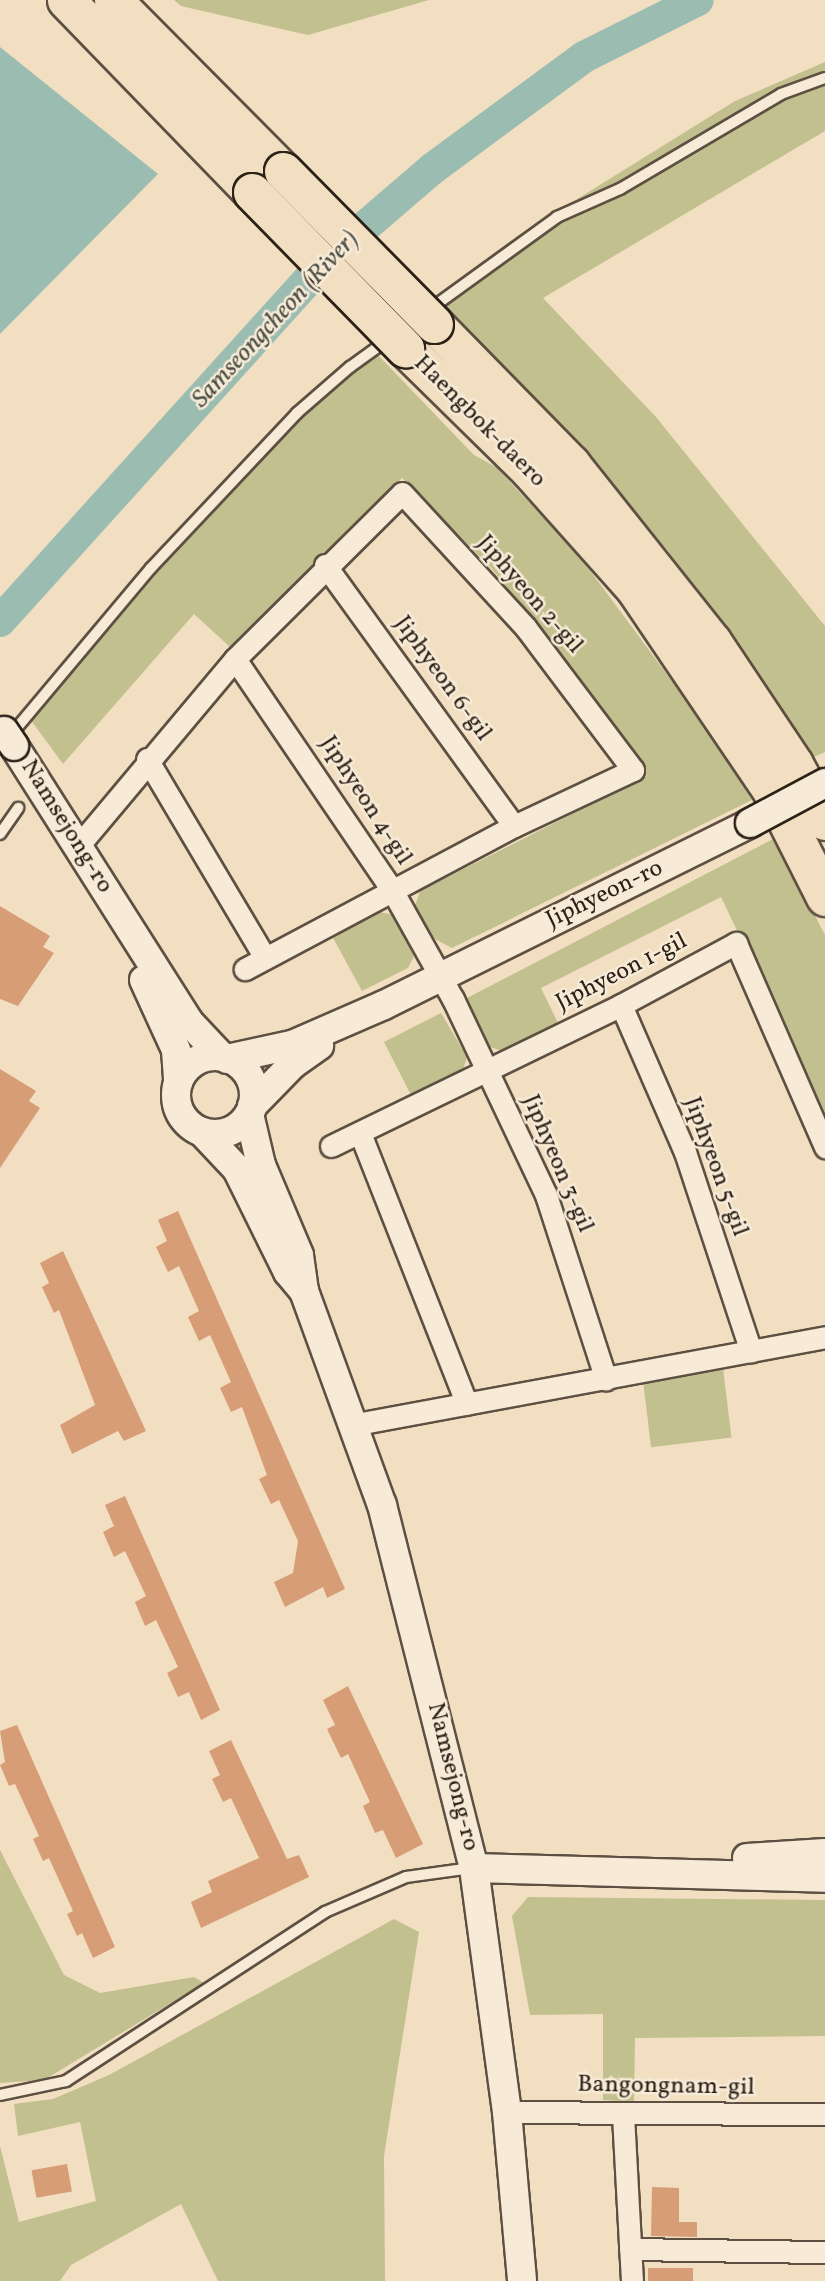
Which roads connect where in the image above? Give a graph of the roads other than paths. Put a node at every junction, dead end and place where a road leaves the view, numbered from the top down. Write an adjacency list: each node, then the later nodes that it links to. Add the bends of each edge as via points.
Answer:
1 (66, 0): 15 (highway, Haengbok-daero, bridge, via 530,471 635,589 771,790)
2 (113, 0): 10 (highway, Haengbok-daero, bridge, via 571,464 712,641 794,764)
3 (825, 78): 6 (lane, via 781,94 620,189 557,218 350,367 297,414 151,568)
4 (325, 565): 5 (street, Jiphyeon 2-gil); 11 (street, Jiphyeon 6-gil); 11 (street, Jiphyeon 2-gil, via 402,493 526,628 633,770)
5 (235, 659): 7 (street, Jiphyeon 2-gil); 14 (street, Jiphyeon 4-gil)
6 (4, 736): 13 (street, Namsejong-ro)
7 (147, 759): 13 (street, Jiphyeon 2-gil); 17 (street)
8 (825, 783): 19 (street, Jiphyeon-ro, bridge)
9 (18, 808): 12 (lane)
10 (825, 821)
11 (514, 826): 14 (street, Jiphyeon 2-gil)
12 (0, 834)
13 (79, 845): 16 (street, Namsejong-ro)
14 (392, 890): 17 (street, Jiphyeon 2-gil); 19 (street, Jiphyeon 4-gil)
15 (825, 897)
16 (129, 930): 22 (street, Namsejong-ro, via 147,949 205,1045); 24 (street, Namsejong-ro, via 135,963 176,1050)
17 (264, 956): 18 (street, Jiphyeon 2-gil)
18 (244, 969)
19 (441, 977): 20 (street, Jiphyeon-ro); 23 (street, Jiphyeon 3-gil)
20 (384, 1005): 22 (street, Jiphyeon-ro, via 292,1045); 25 (street, Jiphyeon-ro, via 293,1064)
21 (621, 1005): 23 (street, Jiphyeon 1-gil); 29 (street, Jiphyeon 1-gil, via 736,943); 32 (street, Jiphyeon 5-gil, via 685,1152)
22 (224, 1057): 24 (street, via 195,1061); 25 (street, via 251,1080)
23 (486, 1071): 27 (street, Jiphyeon 1-gil); 33 (street, Jiphyeon 3-gil, via 546,1195)
24 (178, 1082): 26 (street, via 178,1108)
25 (250, 1110): 26 (street, via 229,1132); 30 (street, Namsejong-ro, via 261,1165 299,1255)
26 (202, 1132): 30 (street, Namsejong-ro, via 237,1168 288,1272)
27 (360, 1133): 28 (street, Jiphyeon 1-gil); 34 (street)
28 (331, 1146)
29 (825, 1147)
30 (304, 1291): 35 (street, Namsejong-ro)
31 (825, 1337): 32 (street)
32 (751, 1350): 33 (street)
33 (606, 1380): 34 (street)
34 (467, 1404): 35 (street)
35 (357, 1424): 37 (street, Namsejong-ro, via 421,1647)
36 (825, 1853): 38 (street, via 709,1859)
37 (474, 1868): 38 (street); 40 (lane, via 421,1873 372,1889 325,1912 66,2081); 41 (street, Namsejong-ro)
38 (665, 1869): 39 (street, via 708,1877)
39 (825, 1878)
40 (0, 2095)
41 (507, 2112): 43 (street, Bangongnam-gil); 46 (street, Namsejong-ro)
42 (825, 2114): 43 (street, Bangongnam-gil)
43 (623, 2115): 44 (street)
44 (630, 2249): 45 (street); 47 (street)
45 (825, 2252)
46 (522, 2281)
47 (632, 2281)

